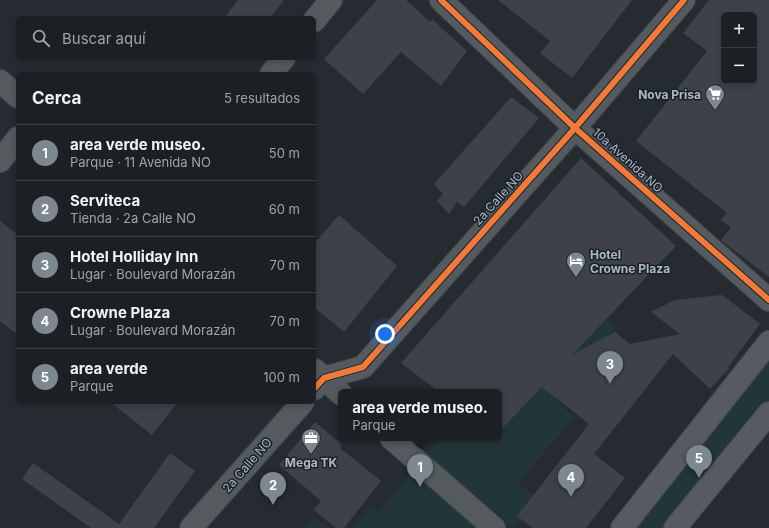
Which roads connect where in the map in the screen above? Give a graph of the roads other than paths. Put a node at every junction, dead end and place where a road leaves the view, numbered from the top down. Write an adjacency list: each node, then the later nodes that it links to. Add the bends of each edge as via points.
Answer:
1 (331, 0): 4 (street)
2 (441, 0): 9 (street, 10a Avenida NO)
3 (684, 0): 9 (street, 2a Calle NO)
4 (316, 19)
5 (282, 60): 6 (street)
6 (273, 72)
7 (0, 81): 8 (street)
8 (16, 95)
9 (575, 128): 12 (street, 10a Avenida NO); 14 (street, 2a Calle NO, via 363,367)
10 (16, 141): 11 (street)
11 (0, 161)
12 (769, 300)
13 (769, 342): 21 (main road)
14 (317, 379): 15 (street)
15 (338, 392)
16 (301, 404): 19 (street, 2a Calle NO)
17 (769, 414): 22 (main road)
18 (395, 441): 20 (street)
19 (191, 528)
20 (494, 528)
21 (622, 528)
22 (675, 528)

